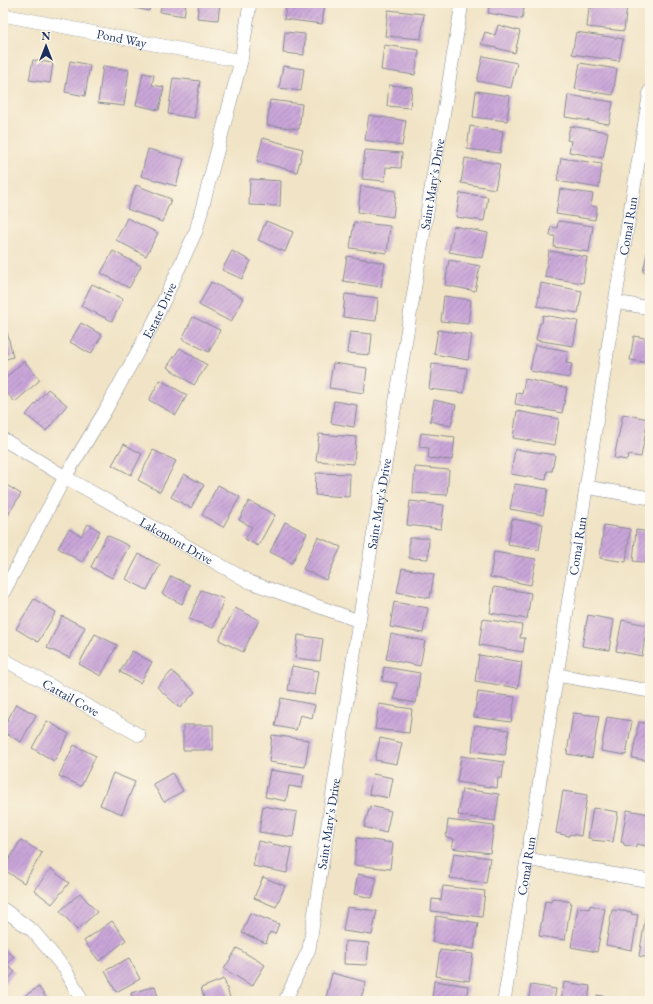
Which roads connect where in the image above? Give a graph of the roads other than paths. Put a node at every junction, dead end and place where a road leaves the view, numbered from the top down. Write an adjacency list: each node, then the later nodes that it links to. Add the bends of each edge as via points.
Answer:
1 (250, 3): 4 (street, Estate Drive)
2 (462, 3): 14 (street, Saint Mary's Drive)
3 (3, 15): 4 (street, Pond Way)
4 (241, 61): 10 (street, Estate Drive, via 196,231 154,322)
5 (650, 91): 6 (street, Comal Run)
6 (648, 114): 7 (street, Comal Run)
7 (615, 302): 8 (street); 11 (street, Comal Run)
8 (650, 308)
9 (3, 439): 10 (street, Lakemont Drive)
10 (65, 477): 13 (street, Estate Drive); 14 (street, Lakemont Drive, via 250,582)
11 (586, 487): 12 (street); 16 (street, Comal Run)
12 (650, 498)
13 (3, 593)
14 (359, 621): 23 (street, Saint Mary's Drive, via 309,949)
15 (3, 659): 18 (street, Cattail Cove)
16 (557, 675): 17 (street); 19 (street, Comal Run)
17 (650, 691)
18 (139, 735)
19 (527, 859): 20 (street); 24 (street, Comal Run)
20 (650, 881)
21 (3, 909): 22 (street, via 33,931 65,969)
22 (82, 1001)
23 (285, 1001)
24 (504, 1001)

